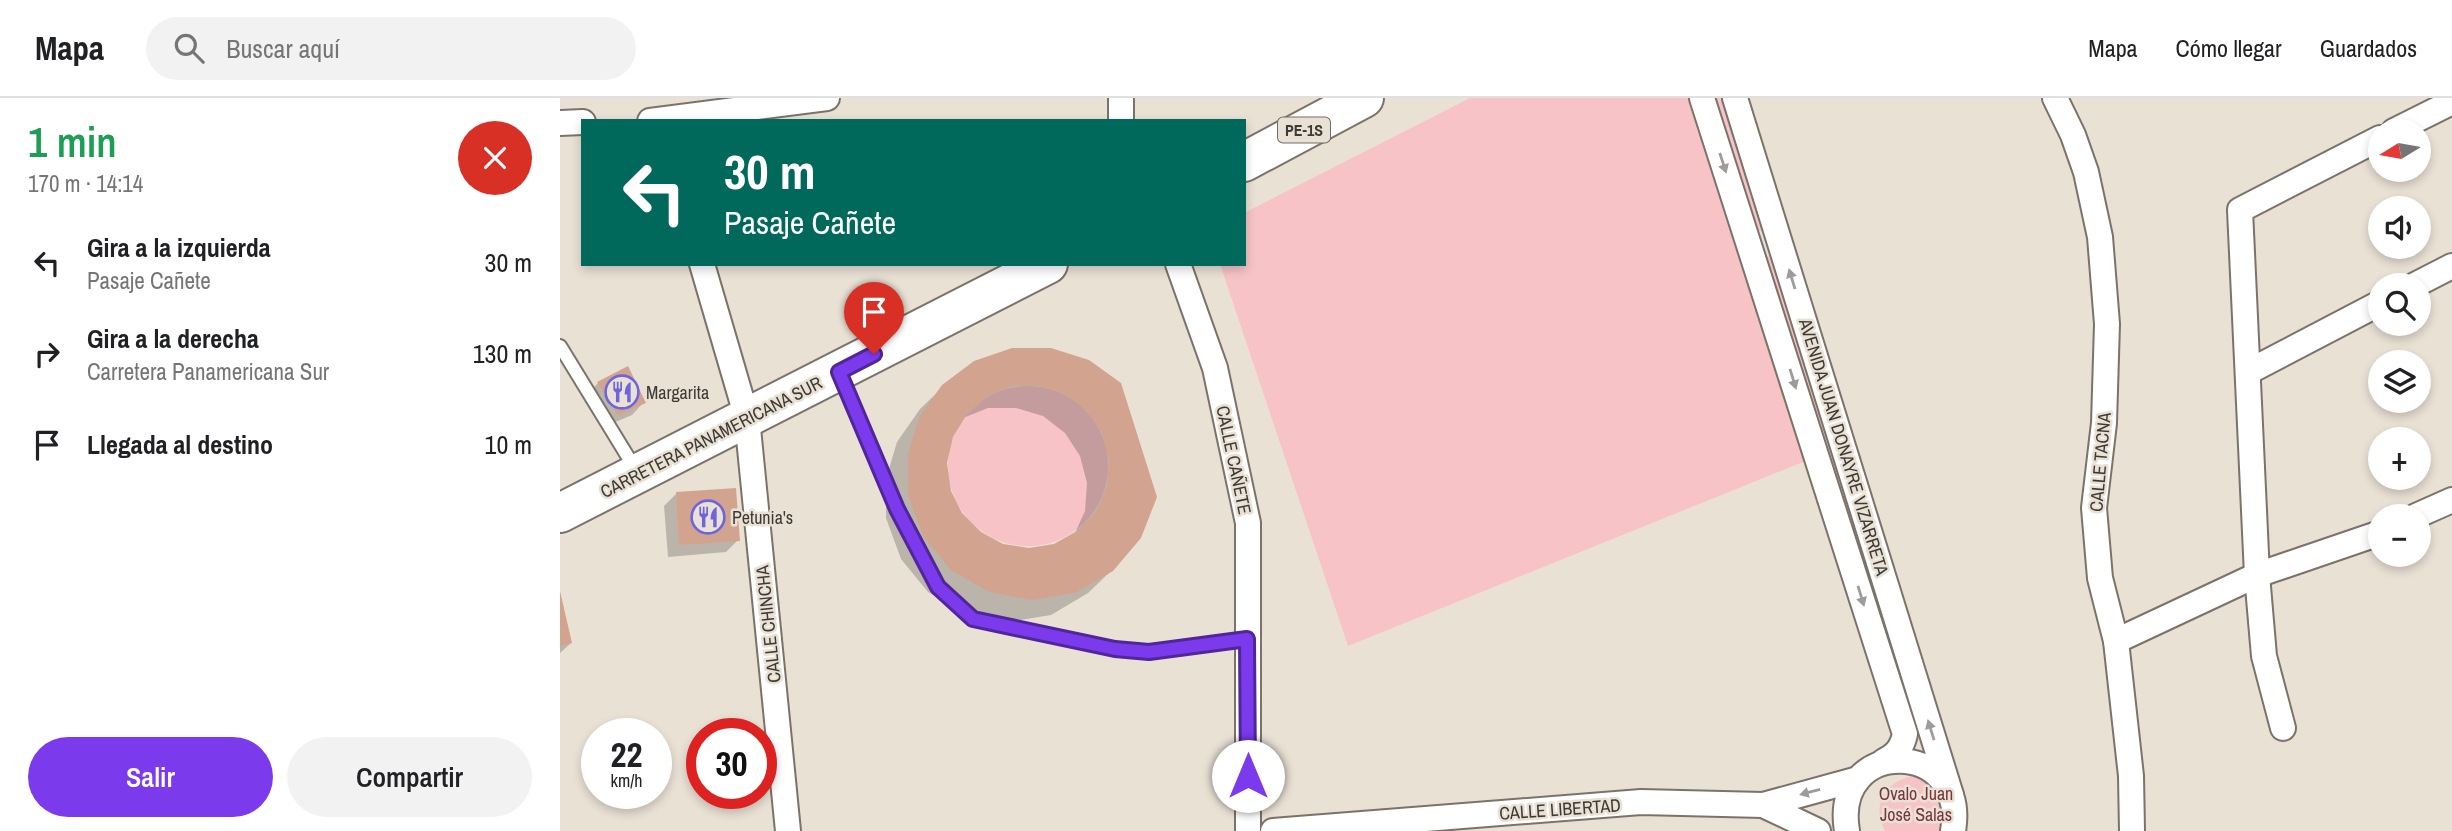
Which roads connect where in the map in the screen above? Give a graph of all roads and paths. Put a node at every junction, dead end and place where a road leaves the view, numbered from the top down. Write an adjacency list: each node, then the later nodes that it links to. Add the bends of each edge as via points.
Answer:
1 (654, 98): 9 (street)
2 (827, 98): 10 (street)
3 (1121, 98): 11 (street)
4 (1364, 98): 16 (highway, PE-1S)
5 (1702, 98): 18 (street, AVENIDA JUAN DONAYRE VIZARRETA, one-way to 18)
6 (1735, 98): 17 (street, AVENIDA JUAN DONAYRE VIZARRETA)
7 (2055, 98): 36 (street, CALLE TACNA, via 2086,172 2100,237 2107,324 2104,423 2094,508 2100,578)
8 (2452, 102): 12 (street)
9 (659, 119)
10 (675, 119)
11 (1121, 119)
12 (2418, 119)
13 (581, 122): 14 (street)
14 (560, 123)
15 (2368, 144): 27 (street, via 2240,210)
16 (1246, 161)
17 (1782, 246): 18 (street); 41 (street, AVENIDA JUAN DONAYRE VIZARRETA, one-way to 17)
18 (1753, 252): 38 (street, AVENIDA JUAN DONAYRE VIZARRETA, one-way to 38, via 1905,734 1895,756)
19 (703, 266): 28 (street, CALLE CHINCHA)
20 (1044, 266): 26 (highway, CARRETERA PANAMERICANA SUR)
21 (1179, 266): 35 (street, CALLE CAÑETE, via 1215,368 1248,523)
22 (2452, 266): 23 (street)
23 (2431, 277)
24 (2368, 309): 27 (street)
25 (560, 346): 29 (lane)
26 (839, 372): 28 (highway, CARRETERA PANAMERICANA SUR); 35 (lane, via 897,509 938,587 973,619 1149,652)
27 (2248, 372): 34 (street)
28 (747, 418): 29 (highway, CARRETERA PANAMERICANA SUR); 42 (street, CALLE CHINCHA)
29 (638, 473): 32 (highway, CARRETERA PANAMERICANA SUR)
30 (2452, 500): 31 (street)
31 (2431, 509)
32 (560, 513)
33 (2368, 537): 34 (street)
34 (2258, 575): 36 (street); 37 (street, via 2264,656)
35 (1247, 639): 43 (street, CALLE CAÑETE)
36 (2116, 640): 47 (street, CALLE TACNA, via 2131,776)
37 (2283, 728)
38 (1884, 761): 39 (street, AVENIDA JUAN DONAYRE VIZARRETA); 41 (street, via 1904,759 1925,765 1941,778)
39 (1858, 779): 40 (street, one-way to 40); 46 (street, via 1844,814)
40 (1770, 816): 44 (street, CALLE LIBERTAD, via 1641,802); 45 (street)
41 (1956, 818)
42 (788, 831)
43 (1248, 831)
44 (1273, 831)
45 (1818, 831)
46 (1847, 831)
47 (2132, 831)

